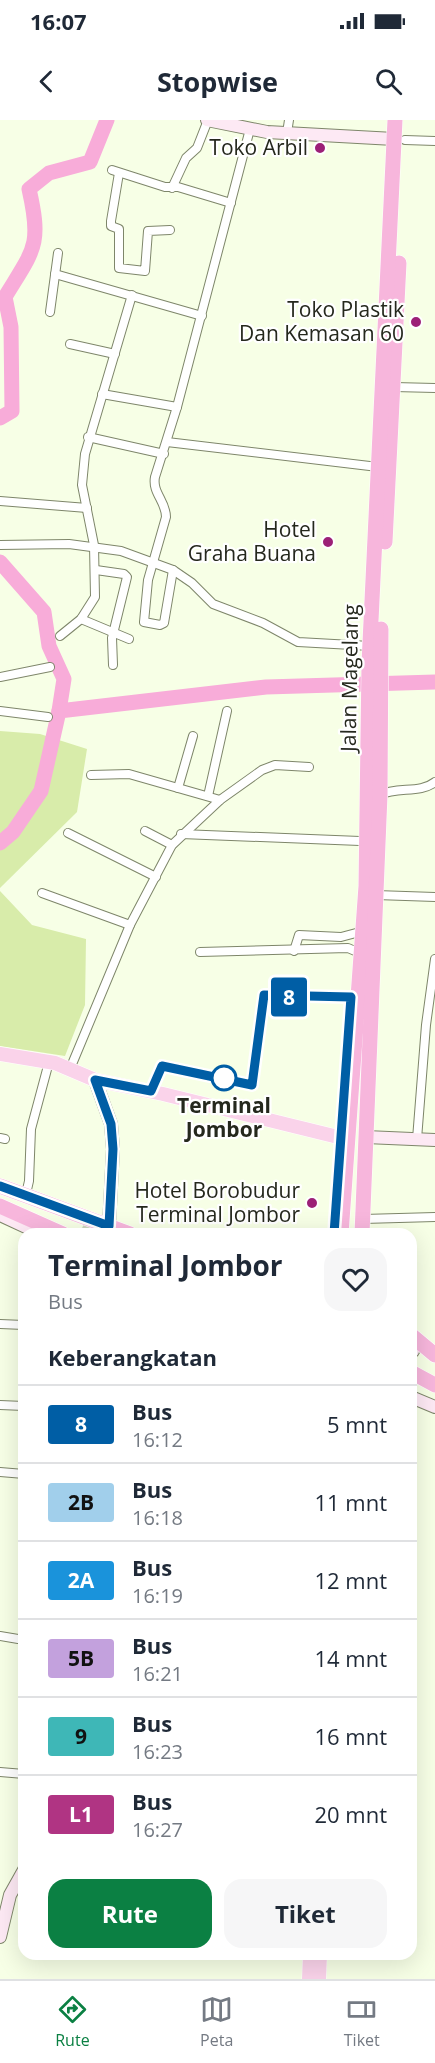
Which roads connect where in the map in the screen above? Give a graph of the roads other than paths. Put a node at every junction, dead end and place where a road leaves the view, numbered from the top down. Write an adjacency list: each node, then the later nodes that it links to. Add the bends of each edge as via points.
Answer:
1 (207, 120): 6 (street); 10 (street, via 197,148 186,158)
2 (289, 120): 7 (street)
3 (395, 120): 8 (highway, Jalan Magelang)
4 (406, 120): 8 (highway, Jalan Magelang)
5 (267, 126): 6 (street); 7 (street)
6 (250, 129): 11 (street)
7 (287, 133): 8 (street)
8 (400, 139): 9 (street); 20 (highway, Jalan Magelang); 27 (highway, Jalan Magelang)
9 (435, 141)
10 (171, 188): 11 (street); 12 (street, via 116,172 111,226 119,232 119,268 145,271 148,231)
11 (231, 203): 17 (street)
12 (170, 230)
13 (58, 253): 14 (street)
14 (55, 274): 15 (street); 16 (street)
15 (132, 295): 17 (street); 19 (street)
16 (50, 312)
17 (201, 316): 23 (street)
18 (70, 344): 19 (street)
19 (115, 354): 22 (street)
20 (394, 387): 21 (street); 40 (highway, Jalan Magelang)
21 (435, 388)
22 (102, 394): 23 (street); 24 (street)
23 (177, 407): 25 (street)
24 (88, 437): 26 (street); 29 (street, via 82,485)
25 (167, 442): 26 (street); 27 (street)
26 (164, 454): 32 (street, via 154,483 165,510)
27 (378, 467): 39 (highway, Jalan Magelang)
28 (0, 501): 29 (street)
29 (87, 508): 31 (street)
30 (0, 544): 31 (street)
31 (94, 546): 32 (street); 33 (street)
32 (154, 563): 34 (street); 34 (street, via 143,619 146,622 164,622)
33 (96, 570): 35 (street, via 95,597); 36 (street, via 127,577)
34 (173, 570): 39 (street, via 213,604 263,623 298,642)
35 (81, 619): 36 (street); 37 (street)
36 (113, 632): 38 (street); 41 (street)
37 (60, 636)
38 (129, 639)
39 (370, 646): 40 (highway, Jalan Magelang)
40 (375, 663): 52 (highway, Jalan Magelang)
41 (113, 665)
42 (50, 668): 43 (street)
43 (0, 677)
44 (0, 711): 46 (street)
45 (228, 711): 53 (street)
46 (48, 717)
47 (193, 736): 51 (street)
48 (309, 767): 54 (street, via 275,765)
49 (91, 775): 51 (street, via 129,774)
50 (435, 782): 52 (street, via 426,787)
51 (178, 788): 53 (street)
52 (374, 793): 58 (highway, Jalan Magelang, via 364,798); 61 (highway)
53 (208, 796): 54 (street)
54 (220, 800): 57 (street)
55 (145, 831): 59 (street)
56 (68, 833): 60 (street)
57 (181, 834): 58 (street); 59 (street)
58 (360, 841): 65 (highway, Jalan Magelang)
59 (172, 845): 60 (street)
60 (156, 878): 64 (street)
61 (371, 890): 63 (street); 75 (highway); 90 (highway)
62 (42, 893): 64 (street)
63 (435, 897)
64 (130, 925): 73 (street)
65 (356, 933): 66 (street, via 341,937 299,935); 67 (highway, Jalan Magelang)
66 (294, 951): 67 (street); 68 (street)
67 (355, 951): 76 (highway, Jalan Magelang)
68 (200, 952)
69 (435, 959): 70 (street)
70 (433, 996): 77 (street)
71 (0, 1054): 72 (main road)
72 (50, 1062): 73 (main road); 81 (street, via 31,1129)
73 (70, 1069): 74 (main road)
74 (95, 1080): 76 (main road); 85 (street, via 111,1124)
75 (366, 1137): 77 (street); 91 (highway)
76 (342, 1138): 89 (highway, Jalan Magelang)
77 (417, 1139): 78 (street)
78 (435, 1140)
79 (0, 1186): 81 (highway)
80 (0, 1192): 84 (highway)
81 (26, 1194): 85 (highway)
82 (1, 1214): 86 (street); 87 (highway)
83 (435, 1217): 91 (street)
84 (83, 1226)
85 (109, 1226): 88 (highway)
86 (29, 1228)
87 (44, 1228)
88 (114, 1228)
89 (334, 1228)
90 (342, 1228)
91 (363, 1228)
92 (0, 1324): 93 (street)
93 (18, 1325)
94 (417, 1349): 96 (highway)
95 (417, 1350): 97 (highway)
96 (435, 1355)
97 (435, 1361)
98 (417, 1375): 99 (highway)
99 (435, 1385)
100 (417, 1386): 101 (highway)
101 (435, 1394)
102 (417, 1400): 105 (street)
103 (0, 1405): 104 (street)
104 (18, 1406)
105 (435, 1407)
106 (0, 1472): 107 (street)
107 (18, 1474)
108 (0, 1636): 109 (street)
109 (18, 1639)
110 (0, 1772): 111 (street)
111 (18, 1774)
112 (18, 1878): 113 (street)
113 (5, 1894): 114 (street)
114 (0, 1937)
115 (310, 1960): 117 (main road)
116 (320, 1960): 118 (main road)
117 (309, 1979)
118 (319, 1979)

